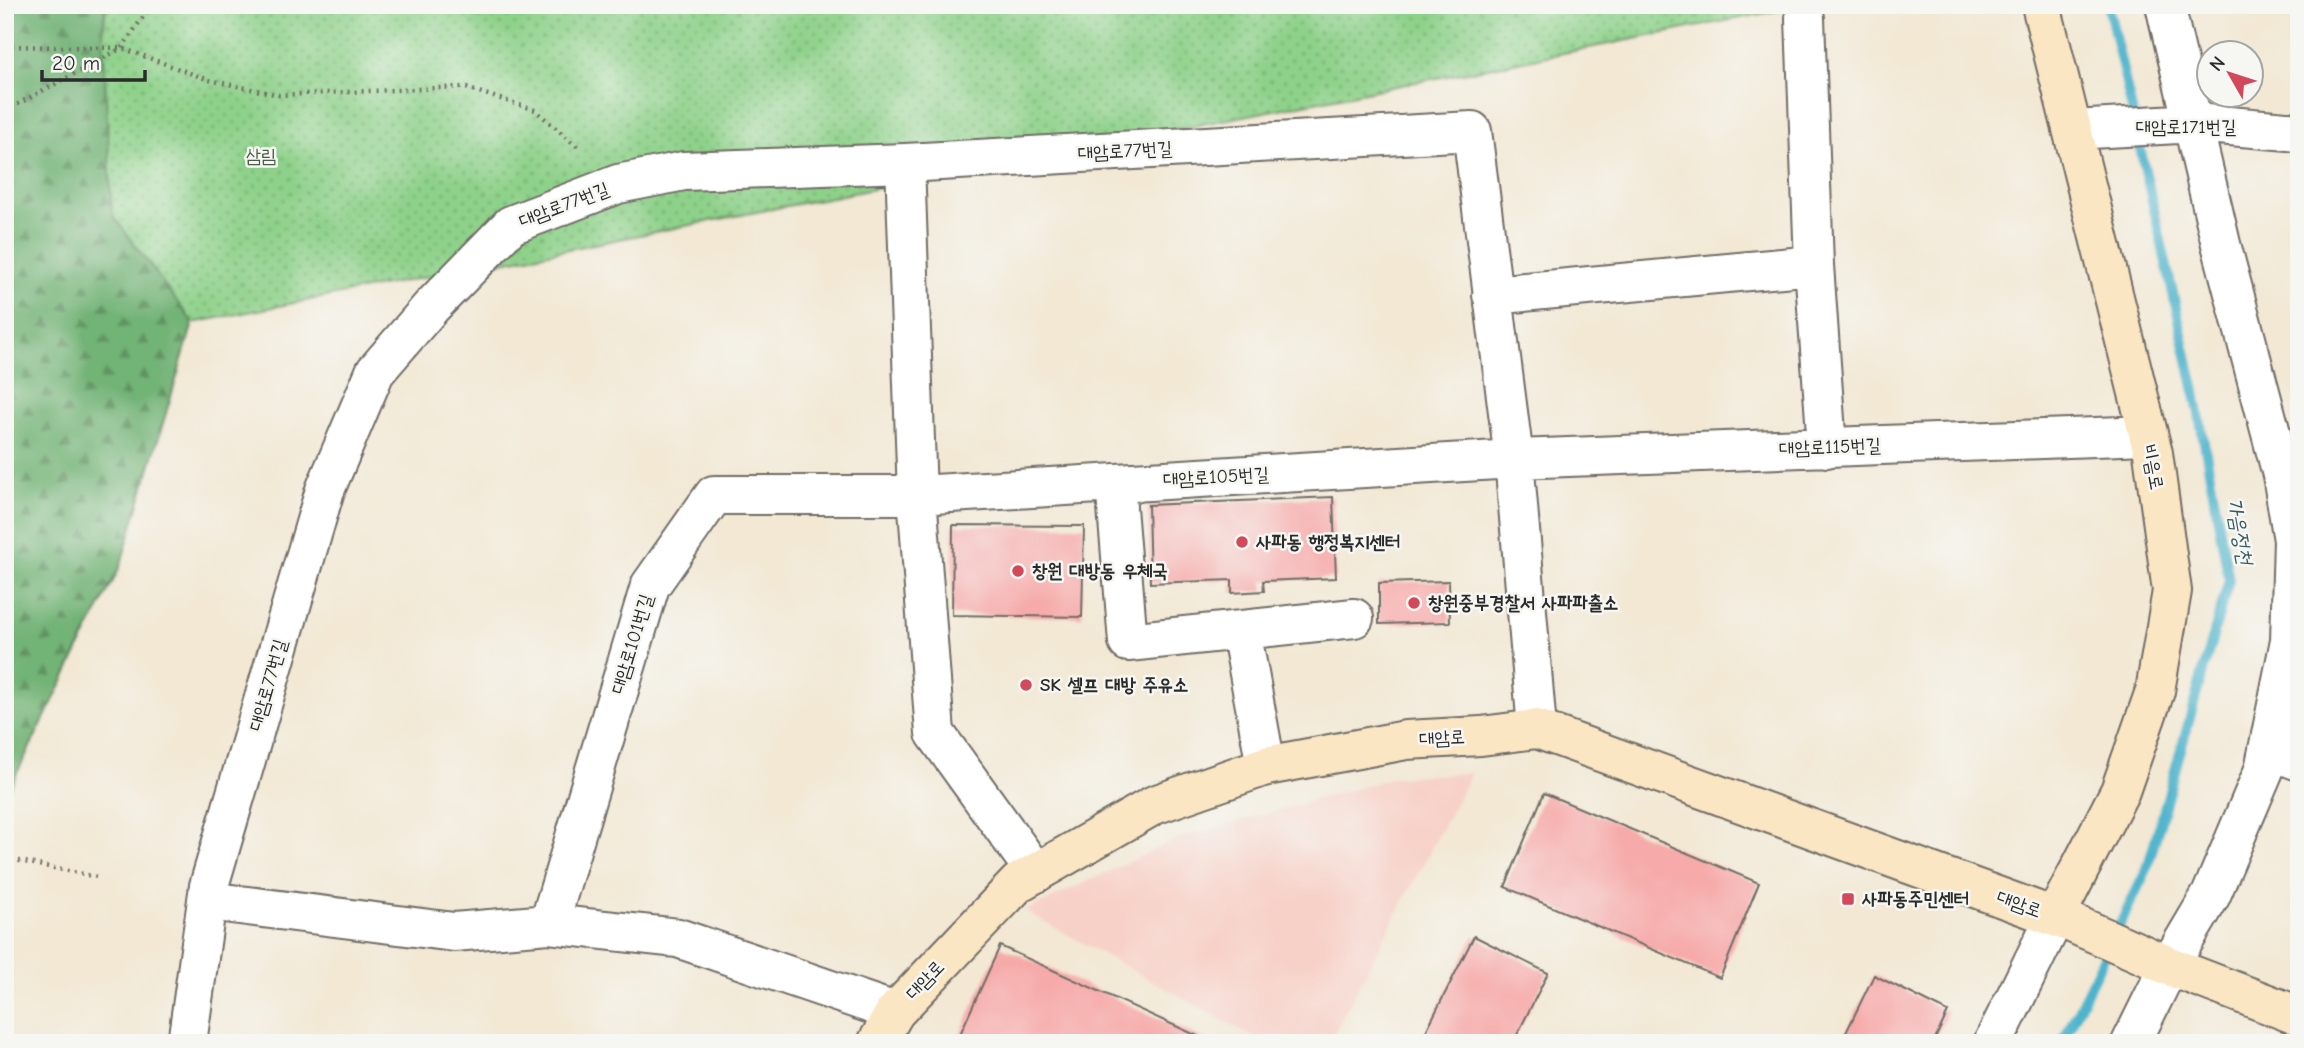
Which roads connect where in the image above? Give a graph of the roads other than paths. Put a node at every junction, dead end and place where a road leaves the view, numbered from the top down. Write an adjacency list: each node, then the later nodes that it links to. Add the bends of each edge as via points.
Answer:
1 (2041, 5): 5 (street, 비음로)
2 (2165, 5): 4 (street)
3 (1805, 18): 8 (street)
4 (2186, 123): 5 (street, 대암로171번길); 6 (street, 대암로171번길); 15 (street)
5 (2085, 130): 10 (street, 비음로)
6 (2299, 132)
7 (905, 163): 9 (street, 대암로77번길, via 1472,131); 14 (street); 22 (street, 대암로77번길, via 684,171 618,184 511,225 431,307 375,372 325,490)
8 (1814, 265): 9 (street); 11 (street)
9 (1492, 295): 12 (street)
10 (2147, 435): 11 (street, 대암로115번길); 23 (street, 비음로, via 2172,591 2155,691 2120,791)
11 (1827, 448): 12 (street, 대암로115번길)
12 (1514, 459): 13 (street, 대암로105번길); 18 (street)
13 (1115, 484): 14 (street, 대암로105번길); 17 (street, via 1128,642)
14 (917, 495): 21 (street, via 935,733); 24 (street, 대암로101번길, via 714,495 649,586)
15 (2293, 508): 19 (street)
16 (1354, 618): 17 (street)
17 (1241, 630): 20 (street)
18 (1537, 729): 20 (street, 대암로, via 1406,740); 23 (street, 대암로)
19 (2283, 755): 25 (street, via 2264,770 2211,895)
20 (1266, 766): 21 (street, 대암로, via 1154,805)
21 (1036, 873): 27 (street, 대암로, via 1018,883)
22 (208, 901): 24 (street, via 454,932); 28 (street, 대암로77번길)
23 (2065, 921): 25 (street, 대암로); 29 (street)
24 (549, 924): 27 (street, via 678,937)
25 (2160, 962): 26 (street); 30 (street)
26 (2299, 1016)
27 (886, 1027)
28 (187, 1043)
29 (1993, 1043)
30 (2131, 1043)

